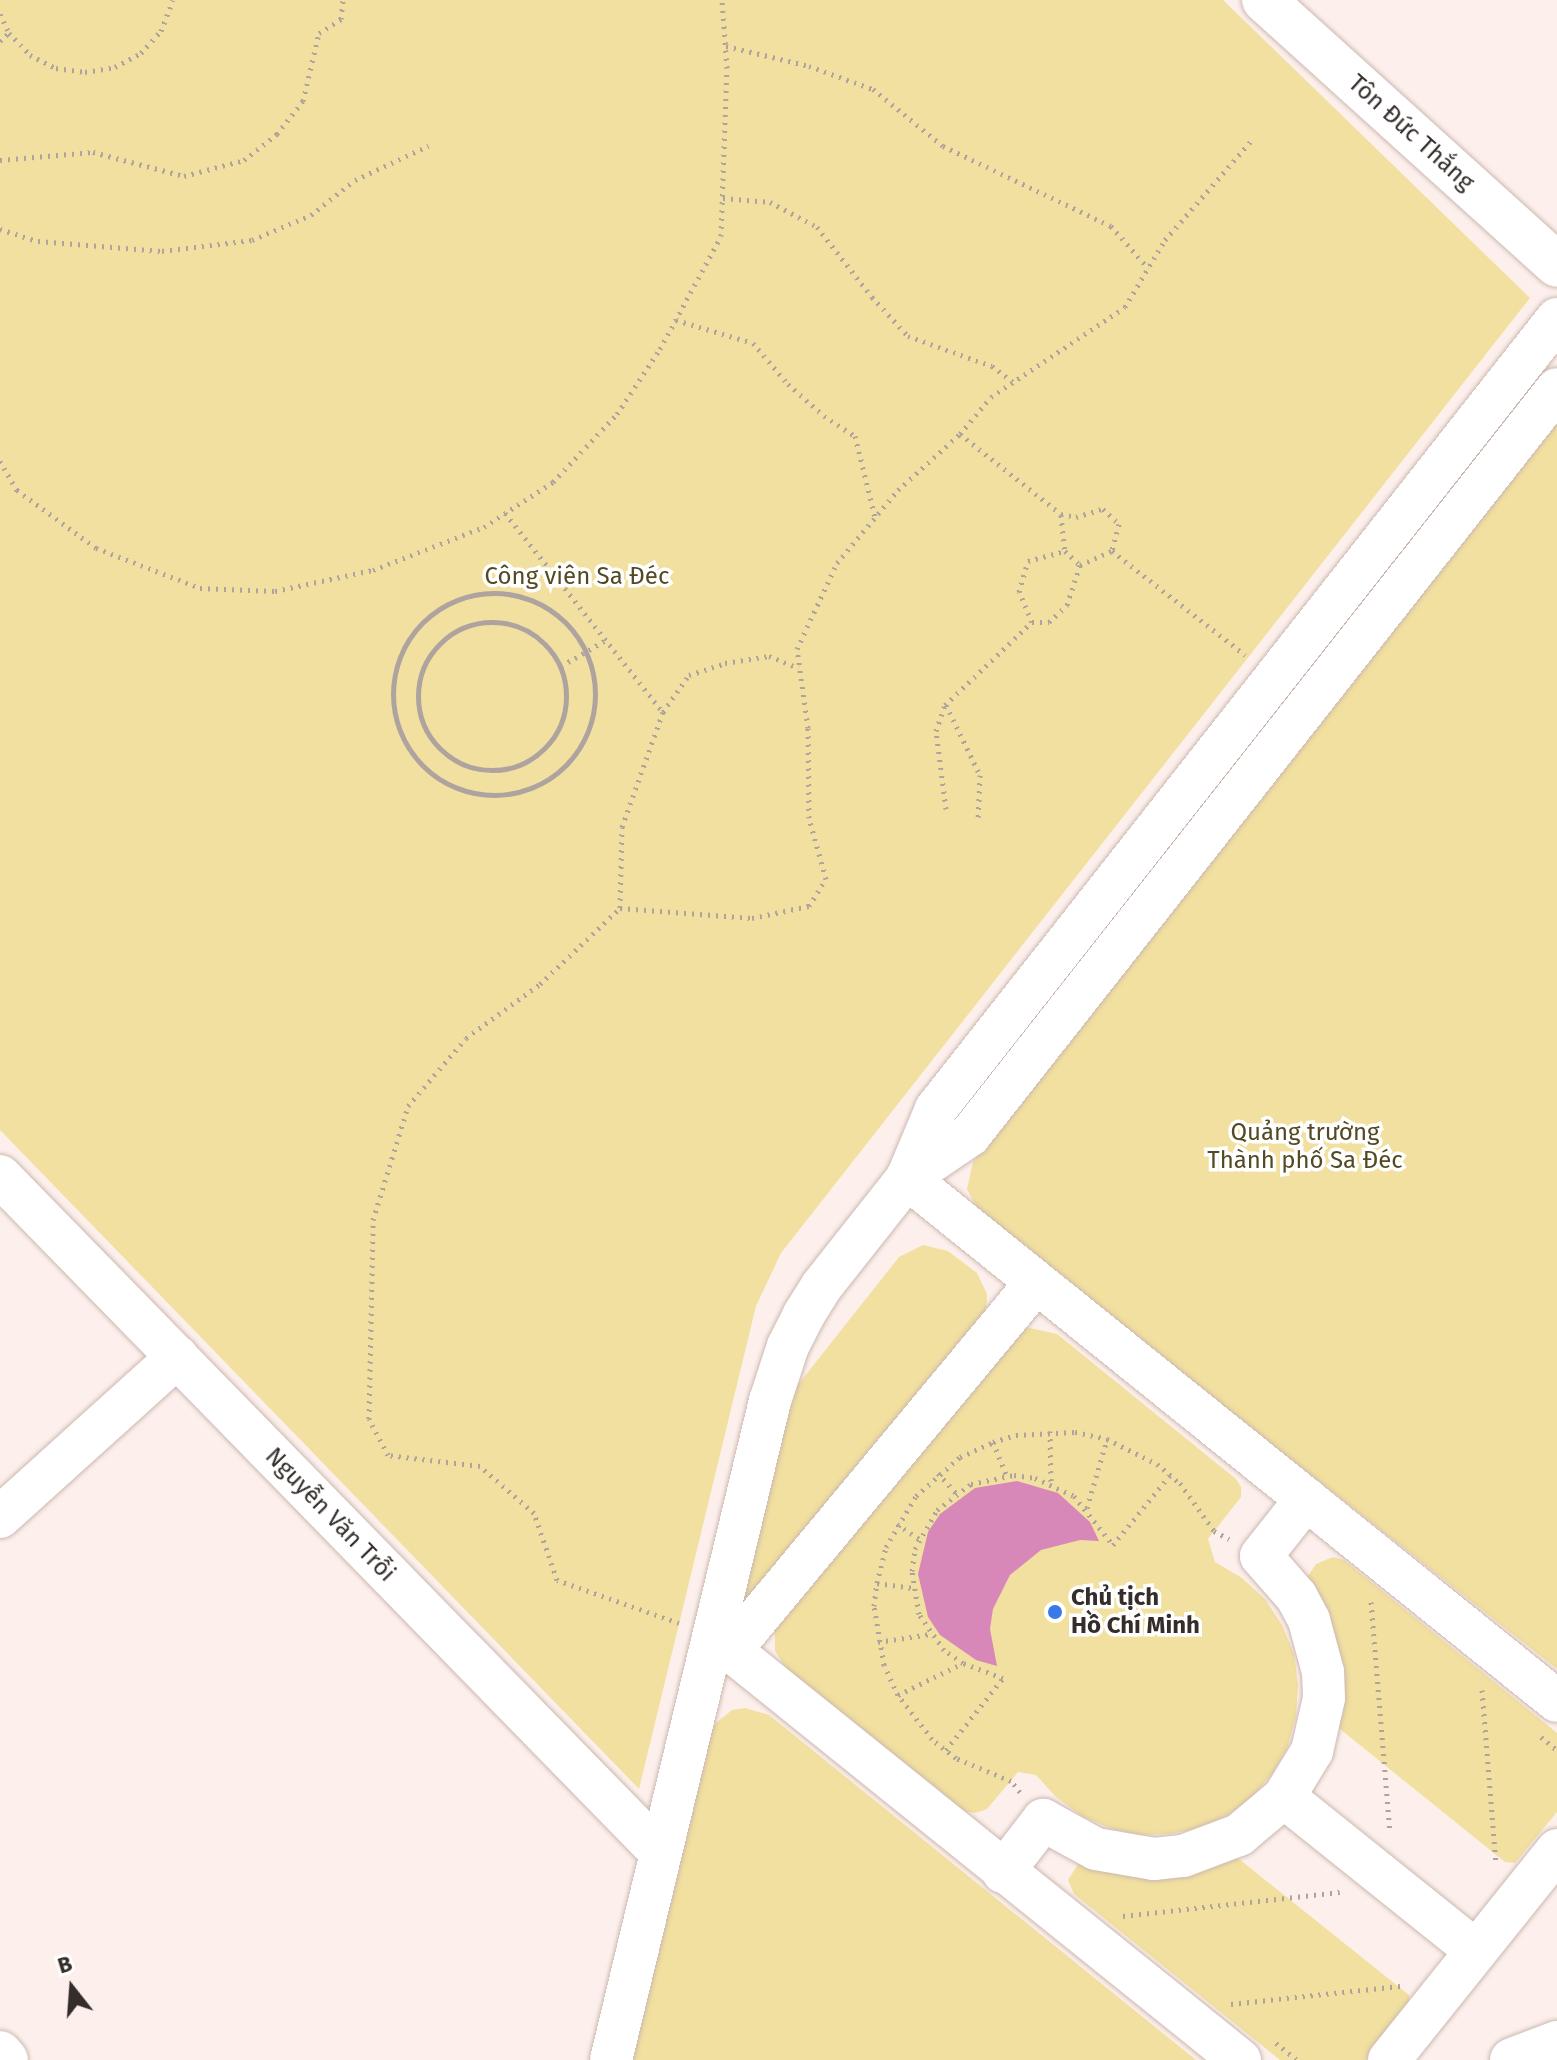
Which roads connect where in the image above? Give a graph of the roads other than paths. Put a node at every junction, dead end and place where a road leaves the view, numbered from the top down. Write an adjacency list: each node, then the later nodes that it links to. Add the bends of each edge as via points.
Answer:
1 (1264, 0): 2 (street, Tôn Đức Thắng)
2 (1557, 265)
3 (1557, 319): 6 (street, via 936,1109)
4 (1557, 389): 6 (street, via 970,1135)
5 (0, 1176): 8 (street, Nguyễn Văn Trỗi)
6 (907, 1178): 7 (street); 11 (street, via 821,1287 788,1346 770,1401)
7 (1036, 1282): 9 (street); 11 (street)
8 (177, 1357): 10 (street); 15 (street, Nguyễn Văn Trỗi)
9 (1306, 1499): 12 (street); 13 (street, via 1261,1556 1309,1620 1323,1672 1324,1698 1312,1751)
10 (0, 1517)
11 (722, 1644): 15 (street); 16 (street)
12 (1557, 1701)
13 (1284, 1797): 16 (street, via 1239,1835 1183,1856 1154,1859 1096,1849 1043,1820); 17 (street)
14 (1557, 1850): 17 (street)
15 (661, 1853): 21 (street)
16 (1003, 1872): 22 (street)
17 (1477, 1951): 23 (street)
18 (1557, 2043): 24 (street)
19 (0, 2053): 20 (street)
20 (6, 2060)
21 (611, 2060)
22 (1240, 2060)
23 (1389, 2060)
24 (1512, 2060)

